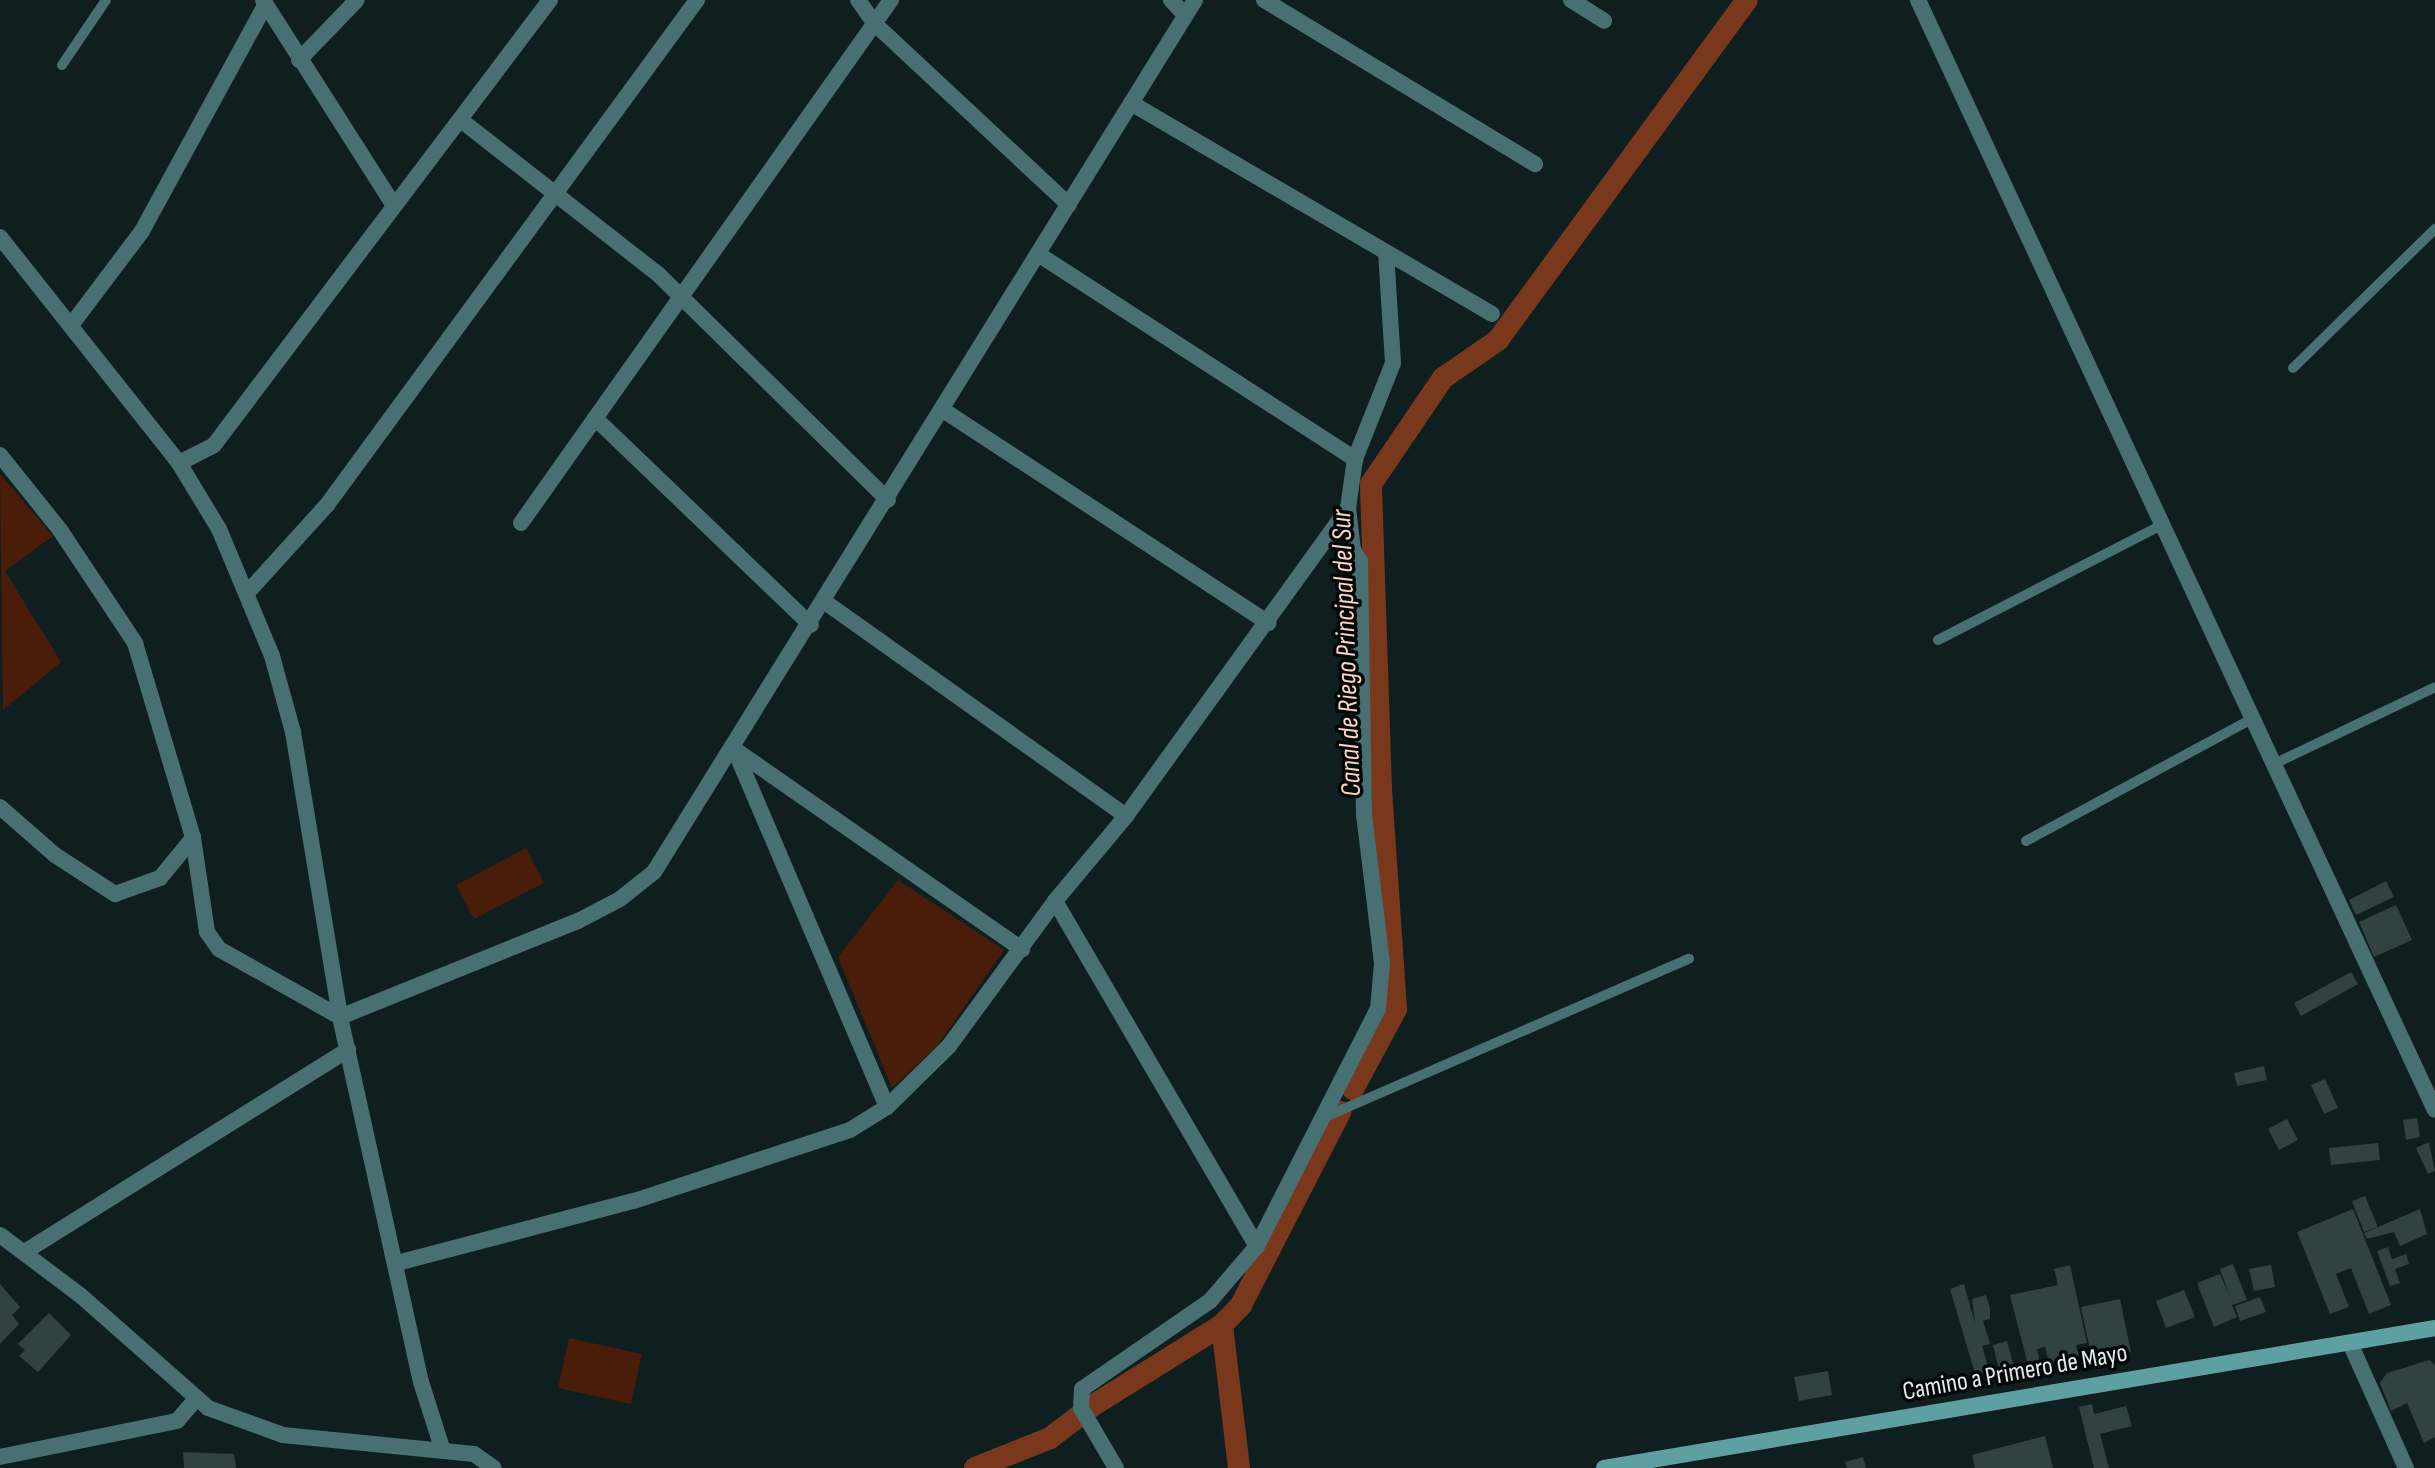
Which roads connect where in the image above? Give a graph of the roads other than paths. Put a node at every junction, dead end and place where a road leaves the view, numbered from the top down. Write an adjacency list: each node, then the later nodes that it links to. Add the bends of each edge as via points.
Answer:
1 (106, 0): 17 (lane)
2 (357, 0): 16 (street)
3 (550, 0): 19 (street)
4 (697, 0): 21 (street)
5 (858, 0): 15 (street)
6 (891, 0): 15 (street)
7 (1171, 0): 13 (street)
8 (1195, 0): 13 (street)
9 (1264, 0): 20 (street)
10 (1571, 0): 14 (street)
11 (1918, 0): 40 (street)
12 (264, 2): 16 (street); 30 (street, via 142,231)
13 (1185, 15): 18 (street)
14 (1604, 21)
15 (875, 24): 23 (street); 28 (street)
16 (299, 60): 22 (street)
17 (62, 65)
18 (1131, 103): 23 (street); 26 (street)
19 (462, 121): 21 (street); 22 (street)
20 (1535, 164)
21 (556, 193): 28 (street); 41 (street, via 327,505)
22 (393, 204): 36 (street, via 214,445)
23 (1069, 205): 27 (street)
24 (2435, 229): 31 (lane)
25 (0, 237): 30 (street)
26 (1386, 252): 29 (street); 35 (street, via 1393,363)
27 (1038, 254): 32 (street); 35 (street)
28 (681, 297): 33 (street); 37 (street)
29 (1492, 314)
30 (72, 324): 36 (street)
31 (2293, 368)
32 (943, 410): 37 (street); 43 (street)
33 (595, 418): 39 (street); 44 (street)
34 (0, 455): 52 (street, via 60,530 135,643)
35 (1355, 459): 38 (street)
36 (179, 463): 41 (street)
37 (888, 500): 42 (street)
38 (1348, 508): 43 (street); 61 (street, via 1353,550 1360,561 1364,815 1382,963 1370,1031)
39 (521, 523)
40 (2164, 524): 45 (lane); 47 (street)
41 (248, 592): 57 (street, via 293,732)
42 (825, 602): 44 (street); 51 (street)
43 (1269, 623): 51 (street)
44 (811, 625): 48 (street)
45 (1938, 640)
46 (2435, 687): 49 (lane)
47 (2255, 717): 49 (street); 53 (lane)
48 (734, 749): 55 (street); 57 (street, via 654,872 620,899); 59 (street)
49 (2276, 763): 60 (street)
50 (0, 807): 52 (street, via 55,855 115,894 160,878)
51 (1126, 816): 54 (street)
52 (193, 838): 57 (street, via 202,915 219,949)
53 (2026, 841)
54 (1055, 901): 55 (street); 63 (street)
55 (1022, 949): 59 (street, via 949,1046)
56 (1689, 959): 61 (lane)
57 (340, 1017): 58 (street)
58 (348, 1050): 64 (street); 65 (street)
59 (887, 1107): 65 (street, via 850,1130 634,1201)
60 (2435, 1110)
61 (1325, 1117): 63 (street)
62 (0, 1235): 64 (street)
63 (1257, 1246): 73 (street, via 1210,1301 1082,1389 1081,1408)
64 (26, 1251): 68 (street)
65 (397, 1263): 69 (street, via 421,1382)
66 (2435, 1328): 67 (main road, Camino a Primero de Mayo)
67 (2350, 1343): 74 (main road, Camino a Primero de Mayo); 75 (street)
68 (196, 1399): 69 (street, via 283,1435); 70 (street, via 177,1421)
69 (443, 1451): 71 (street)
70 (0, 1457)
71 (476, 1461): 72 (street)
72 (494, 1468)
73 (1116, 1468)
74 (1604, 1468)
75 (2406, 1468)

